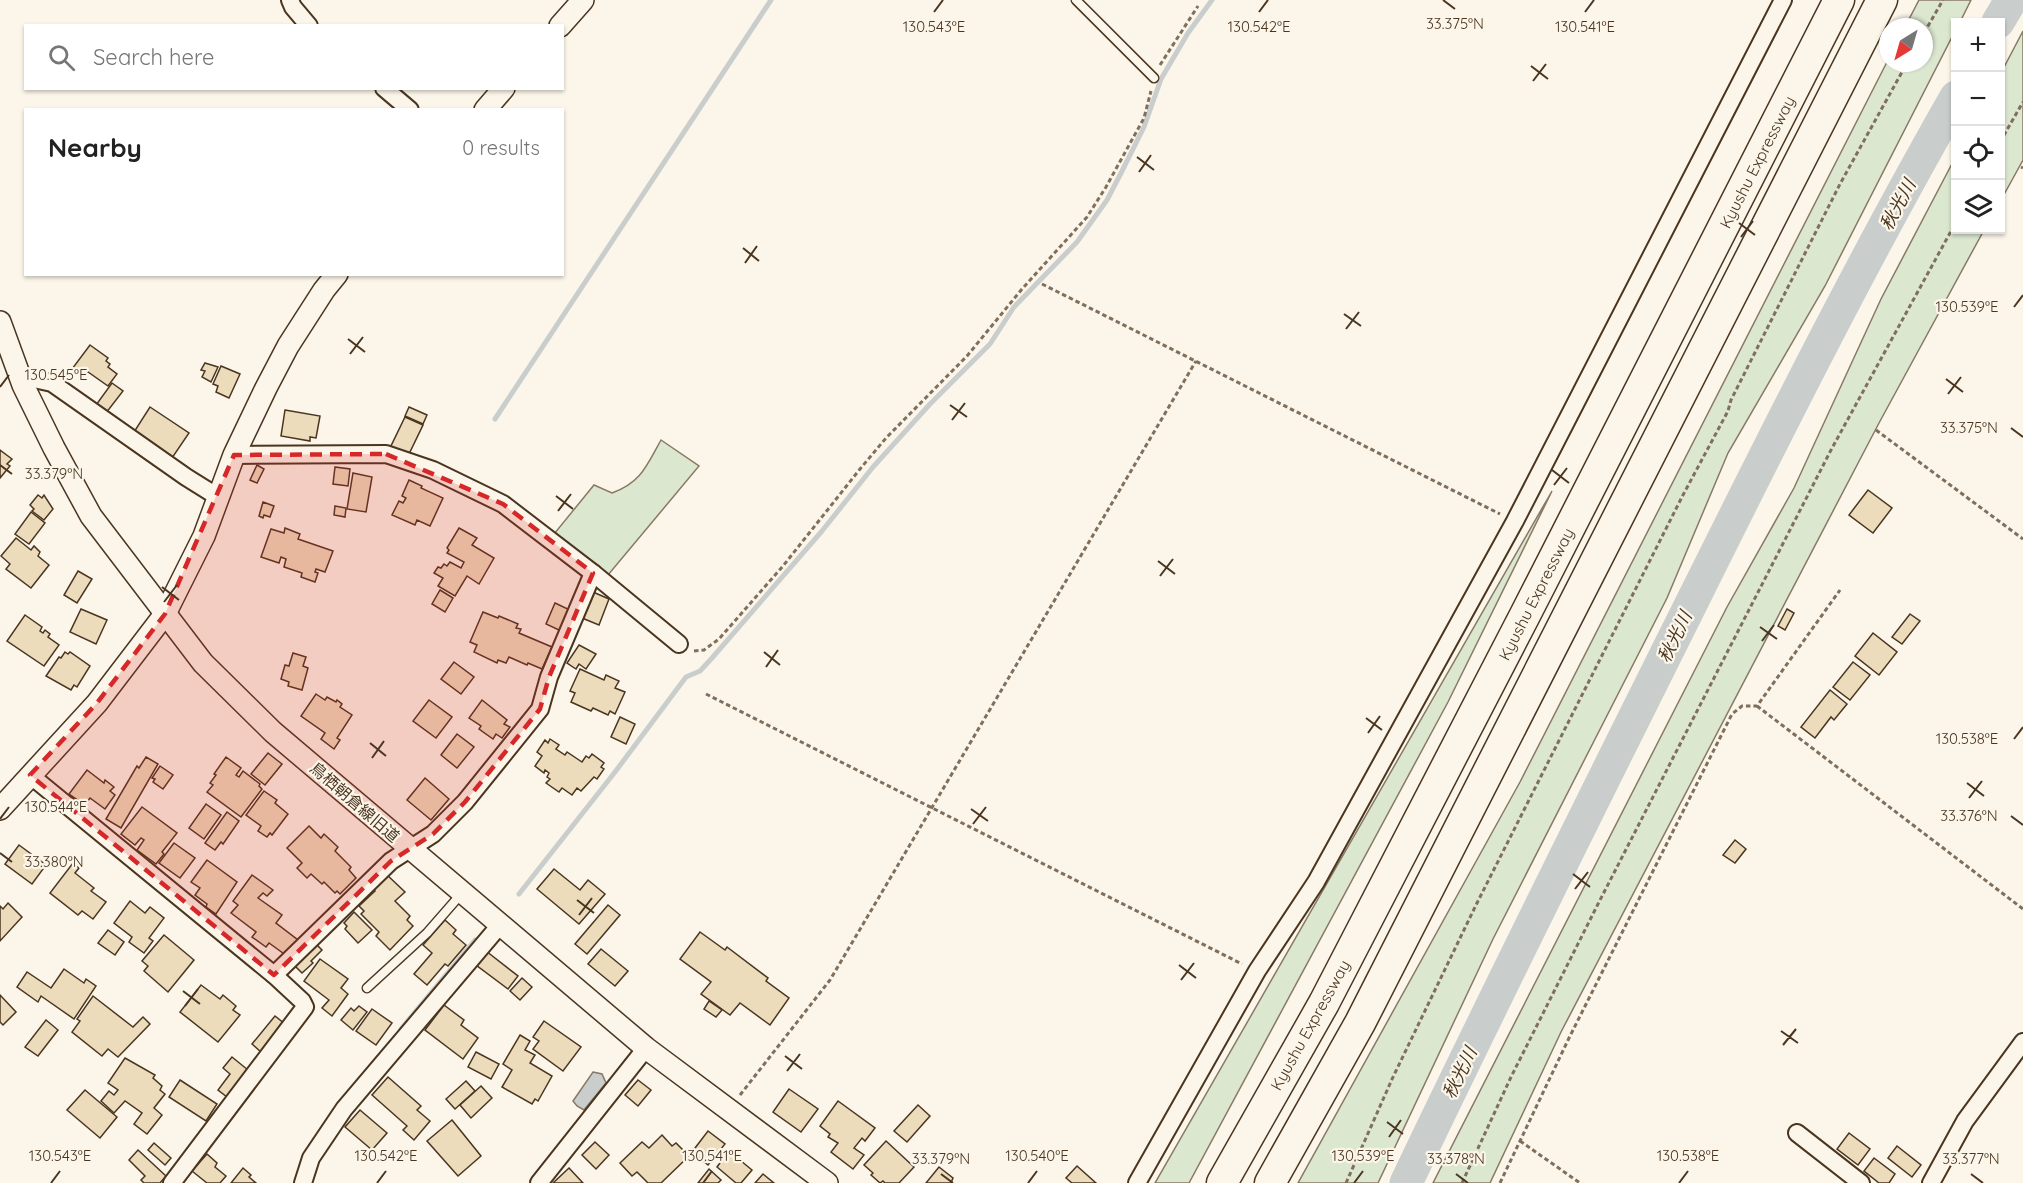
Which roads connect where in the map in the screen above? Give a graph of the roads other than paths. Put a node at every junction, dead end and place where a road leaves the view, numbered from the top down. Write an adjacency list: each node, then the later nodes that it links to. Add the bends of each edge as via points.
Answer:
1 (290, 0): 7 (street, via 292,8)
2 (583, 0): 8 (street)
3 (1076, 0): 9 (lane)
4 (1783, 0): 36 (street, via 1515,521 1316,882 1257,972)
5 (1839, 0): 37 (highway, Kyushu Expressway, via 1324,1003)
6 (1882, 0): 38 (highway, via 1365,1012)
7 (307, 24)
8 (562, 24)
9 (1154, 78)
10 (386, 90): 12 (street)
11 (502, 90): 13 (street)
12 (408, 108)
13 (487, 108)
14 (335, 276): 17 (street, via 288,346)
15 (0, 322): 16 (street, 鳥栖朝倉線旧道)
16 (20, 376): 18 (street, via 52,383); 20 (street, 鳥栖朝倉線旧道, via 91,516)
17 (234, 455): 18 (street); 19 (street, via 386,454 433,470 503,504)
18 (218, 497): 20 (street, via 204,536)
19 (593, 573): 21 (street); 24 (street, via 549,677 540,709 465,802 433,834)
20 (165, 614): 22 (street, via 97,703); 24 (street, 鳥栖朝倉線旧道, via 203,663 273,732)
21 (679, 644)
22 (30, 775): 23 (street); 27 (street)
23 (0, 809)
24 (410, 849): 25 (street, 鳥栖朝倉線旧道); 27 (street, via 390,861)
25 (462, 893): 26 (street, 鳥栖朝倉線旧道); 28 (lane, via 427,933)
26 (500, 925): 30 (street, 鳥栖朝倉線旧道); 33 (street, via 344,1109 311,1158)
27 (274, 975): 32 (street, via 305,1007)
28 (367, 988)
29 (2023, 1042): 40 (street, via 1965,1121)
30 (646, 1048): 34 (street); 35 (street, 鳥栖朝倉線旧道)
31 (1797, 1133): 39 (street)
32 (172, 1183)
33 (303, 1183)
34 (539, 1183)
35 (827, 1183)
36 (1137, 1183)
37 (1222, 1183)
38 (1270, 1183)
39 (1861, 1183)
40 (1931, 1183)

